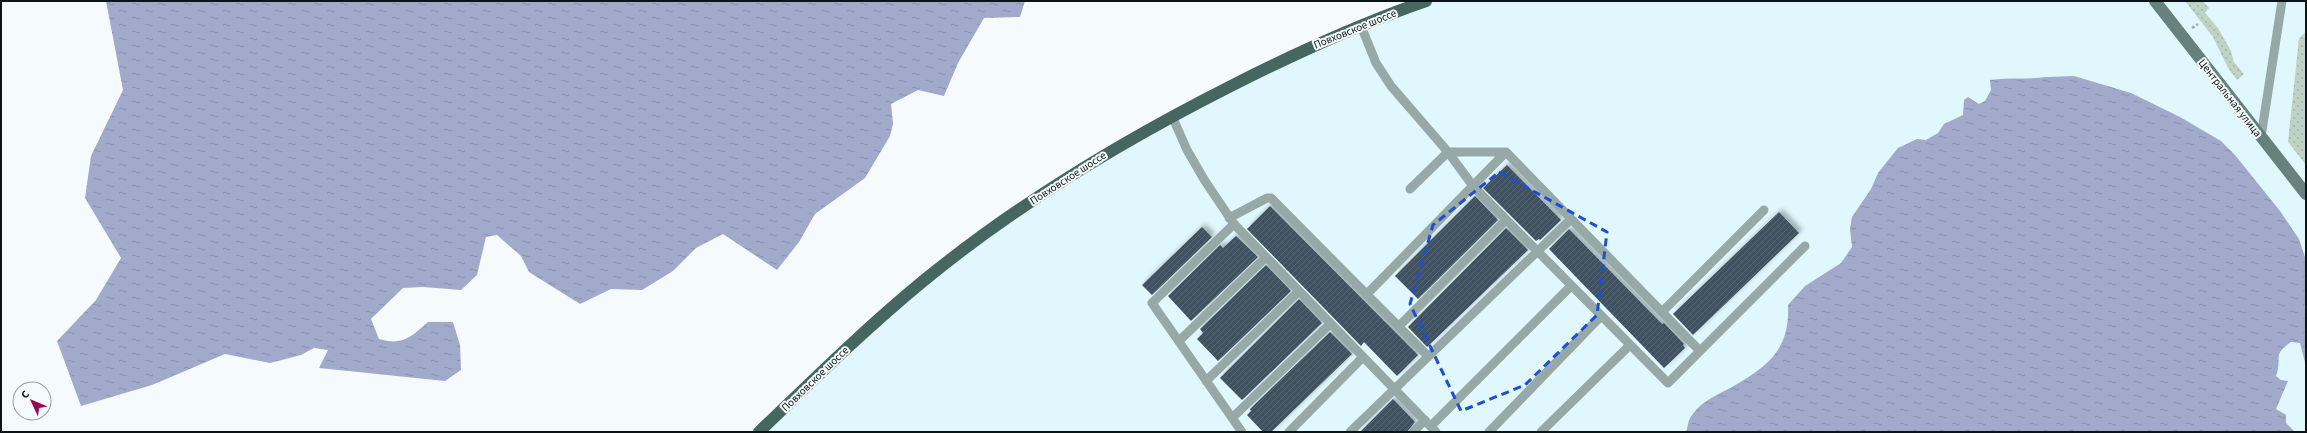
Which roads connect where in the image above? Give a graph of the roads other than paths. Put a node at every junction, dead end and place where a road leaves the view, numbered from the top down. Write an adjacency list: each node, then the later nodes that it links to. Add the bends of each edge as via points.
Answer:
1 (1426, 1): 4 (main road, Повховское шоссе)
2 (2155, 1): 6 (street, Центральная улица)
3 (2282, 1): 6 (lane)
4 (1361, 26): 5 (main road, Повховское шоссе); 7 (lane, via 1376,63 1391,86)
5 (1172, 116): 15 (lane, via 1191,156); 35 (main road, Повховское шоссе, via 1061,181 983,235 922,282 860,335)
6 (2260, 137): 11 (street, Центральная улица)
7 (1448, 152): 8 (lane); 9 (lane); 10 (lane)
8 (1506, 152): 9 (lane); 13 (lane)
9 (1473, 186): 14 (lane); 21 (lane)
10 (1410, 189)
11 (2306, 194)
12 (1764, 210): 22 (lane)
13 (1571, 219): 17 (lane); 22 (lane)
14 (1506, 220): 17 (lane); 25 (lane)
15 (1231, 221): 18 (lane); 21 (lane, via 1266,198 1271,198); 26 (lane, via 1152,303)
16 (1806, 246): 28 (lane)
17 (1537, 251): 19 (lane); 29 (lane)
18 (1265, 258): 20 (lane); 26 (lane)
19 (1571, 286): 23 (lane); 34 (lane)
20 (1298, 292): 24 (lane); 31 (lane)
21 (1367, 294): 25 (lane)
22 (1662, 312): 28 (lane)
23 (1601, 316): 27 (lane); 40 (lane)
24 (1330, 324): 30 (lane); 33 (lane)
25 (1399, 326): 29 (lane)
26 (1179, 341): 31 (lane)
27 (1630, 344): 28 (lane, via 1668,383); 41 (lane)
28 (1700, 351)
29 (1428, 356): 32 (lane)
30 (1363, 357): 32 (lane); 37 (lane)
31 (1206, 381): 33 (lane)
32 (1394, 389): 34 (lane); 38 (lane)
33 (1232, 418): 36 (lane)
34 (1431, 426): 39 (lane)
35 (759, 432)
36 (1242, 432)
37 (1289, 432)
38 (1350, 432)
39 (1413, 432)
40 (1489, 432)
41 (1542, 432)

